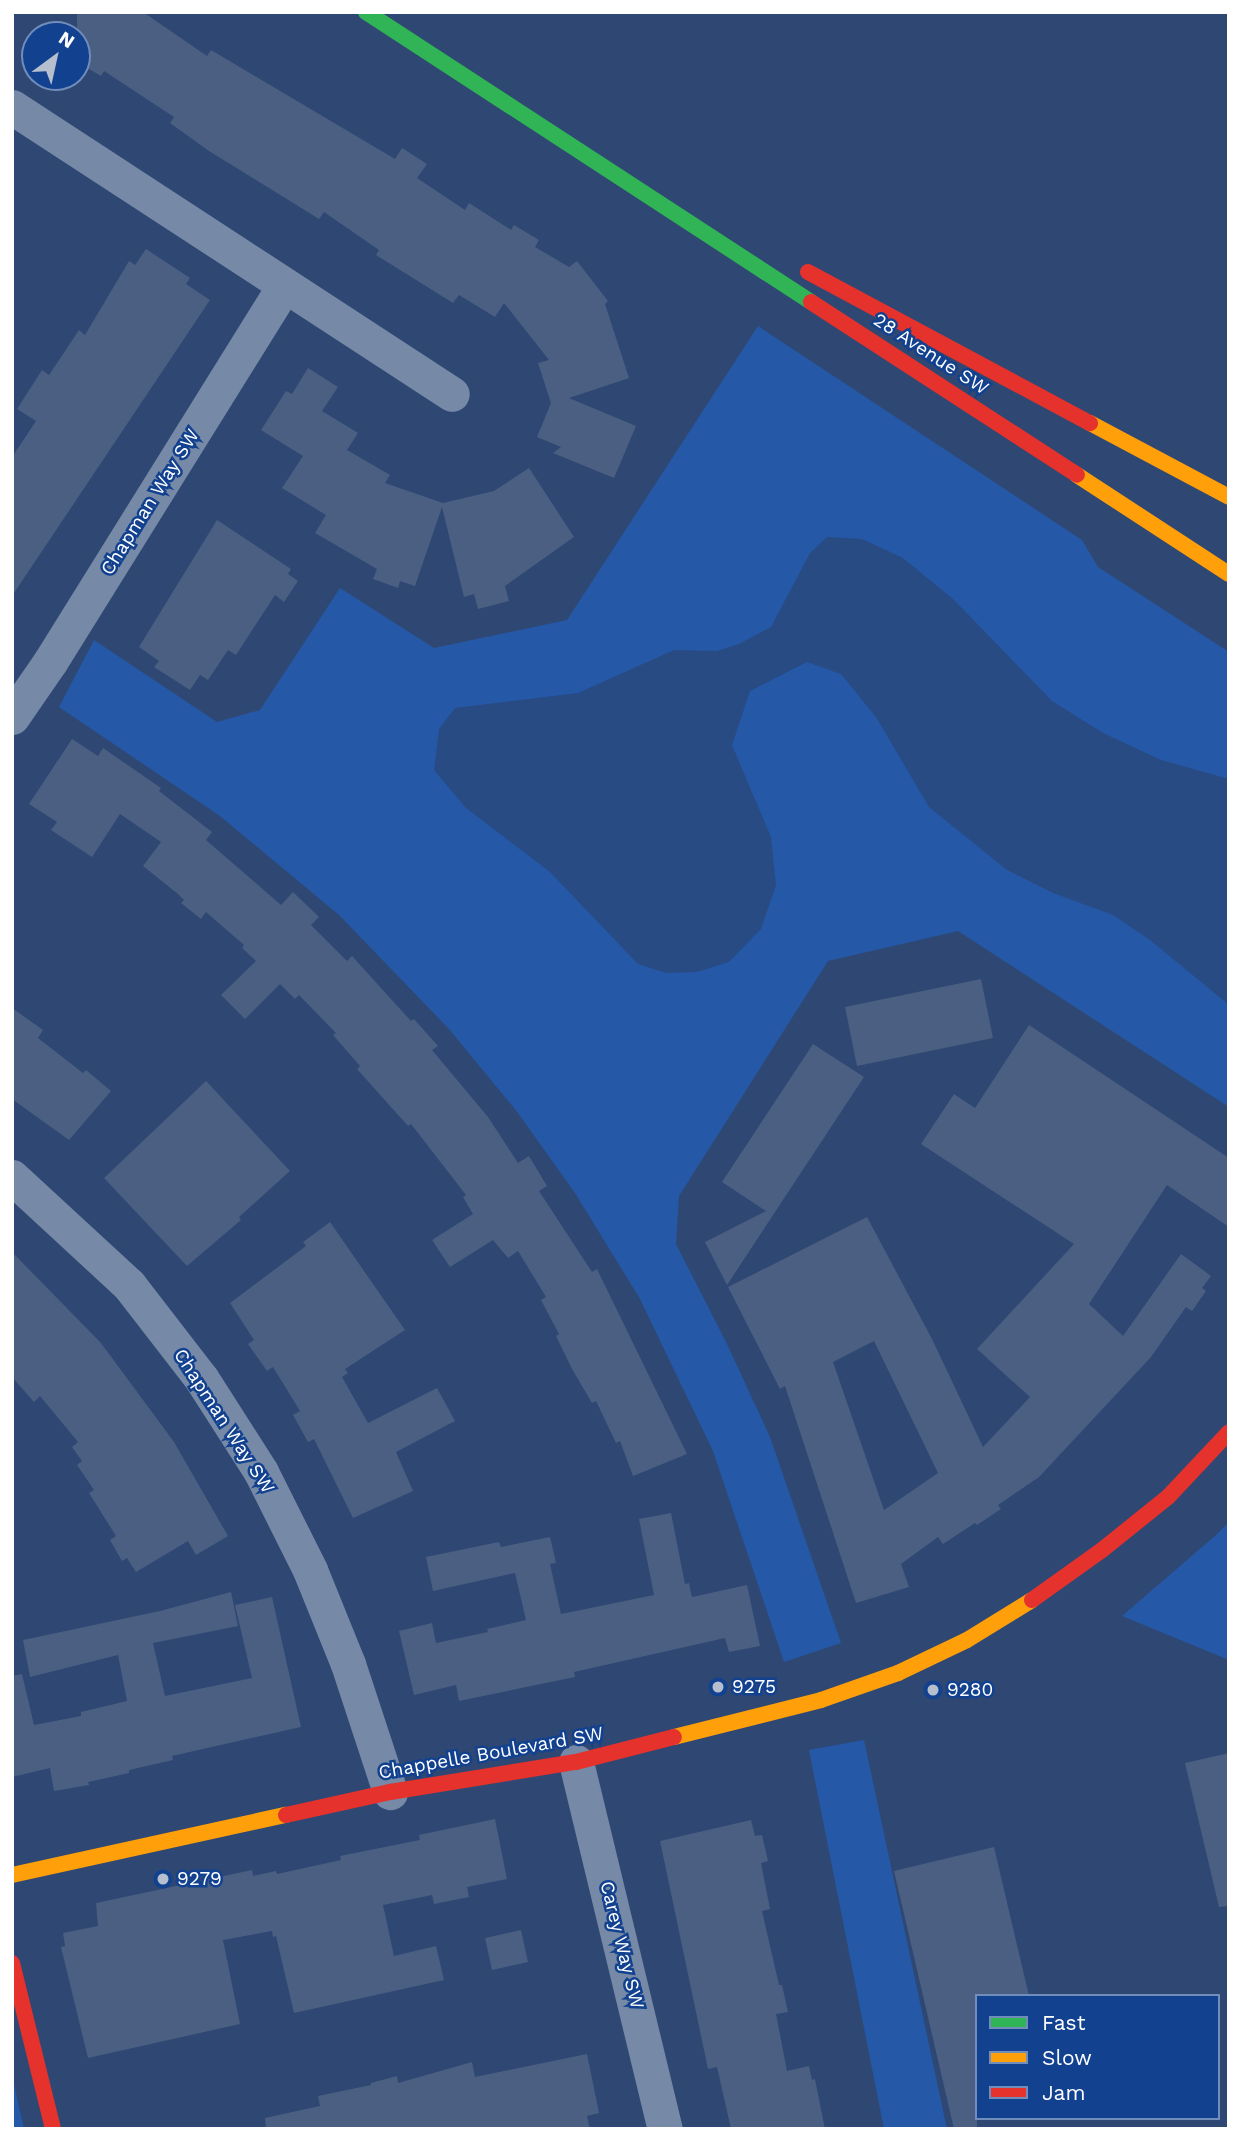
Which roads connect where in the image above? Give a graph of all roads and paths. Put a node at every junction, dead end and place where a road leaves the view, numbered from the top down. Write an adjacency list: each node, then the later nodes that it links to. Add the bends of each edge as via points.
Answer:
1 (366, 12): 3 (main road, 28 Avenue SW)
2 (12, 107): 6 (street)
3 (610, 170): 4 (main road, 28 Avenue SW); 9 (main road, 28 Avenue SW)
4 (743, 238)
5 (792, 263): 8 (main road, 28 Avenue SW)
6 (284, 285): 7 (street); 12 (street, Chapman Way SW)
7 (452, 394)
8 (1229, 497)
9 (1121, 503): 10 (main road); 11 (main road, 28 Avenue SW)
10 (1229, 556)
11 (1229, 574)
12 (12, 717)
13 (12, 1177): 16 (street, Chapman Way SW, via 129,1285 201,1378 261,1472 315,1582)
14 (1229, 1432): 15 (main road, Chappelle Boulevard SW, via 1168,1497 1112,1542 967,1640 898,1673 821,1700)
15 (576, 1762): 16 (main road, Chappelle Boulevard SW); 20 (street, Carey Way SW)
16 (390, 1792): 17 (main road, Chappelle Boulevard SW)
17 (12, 1875)
18 (12, 1963): 19 (main road)
19 (53, 2129)
20 (665, 2129)

